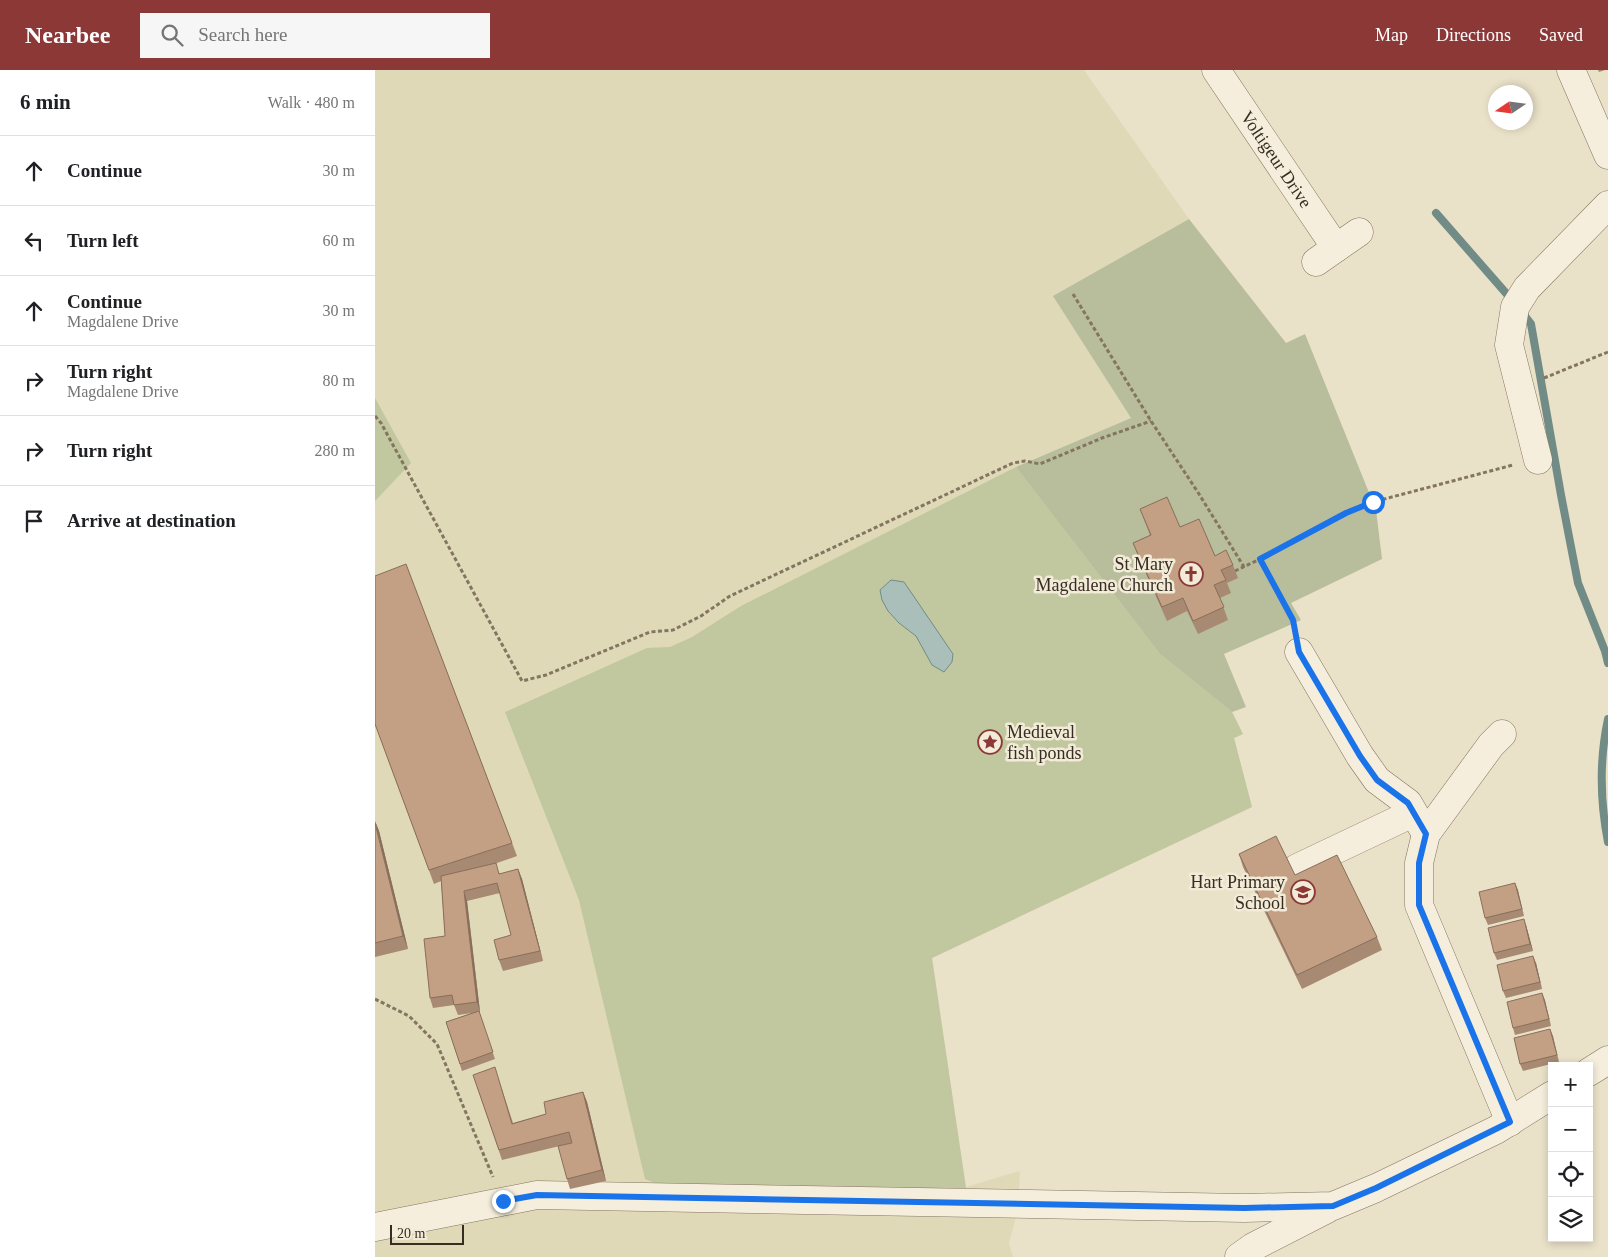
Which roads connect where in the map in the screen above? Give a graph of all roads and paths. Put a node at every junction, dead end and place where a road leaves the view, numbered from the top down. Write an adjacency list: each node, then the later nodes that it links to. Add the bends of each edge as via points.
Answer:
1 (1216, 70): 6 (street, Voltigeur Drive, via 1326,255)
2 (1571, 70): 3 (street)
3 (1598, 104): 4 (street)
4 (1608, 155)
5 (1608, 205): 12 (street, via 1527,288 1515,307 1509,344)
6 (1359, 232)
7 (1073, 294): 11 (path)
8 (1608, 352): 9 (path)
9 (1546, 377)
10 (375, 416): 11 (path, via 522,681 545,675 650,632 673,630 730,596 1013,463 1040,464)
11 (1151, 421): 14 (path)
12 (1538, 460): 13 (path, via 1373,502)
13 (1260, 559): 14 (path); 16 (path, via 1293,620)
14 (1244, 566): 15 (path)
15 (1235, 571)
16 (1299, 652): 18 (street, via 1360,756 1377,780 1408,803)
17 (1502, 734): 18 (street)
18 (1420, 824): 19 (street); 24 (street, via 1419,905)
19 (1297, 868)
20 (375, 999): 25 (path, via 409,1016 437,1044)
21 (1608, 1060): 22 (street)
22 (1593, 1069)
23 (1548, 1098): 24 (street)
24 (1510, 1122): 26 (street)
25 (503, 1201): 27 (street, via 537,1195); 28 (street)
26 (1333, 1206): 27 (street); 29 (street)
27 (1244, 1208): 29 (street)
28 (375, 1227)
29 (1246, 1252)

